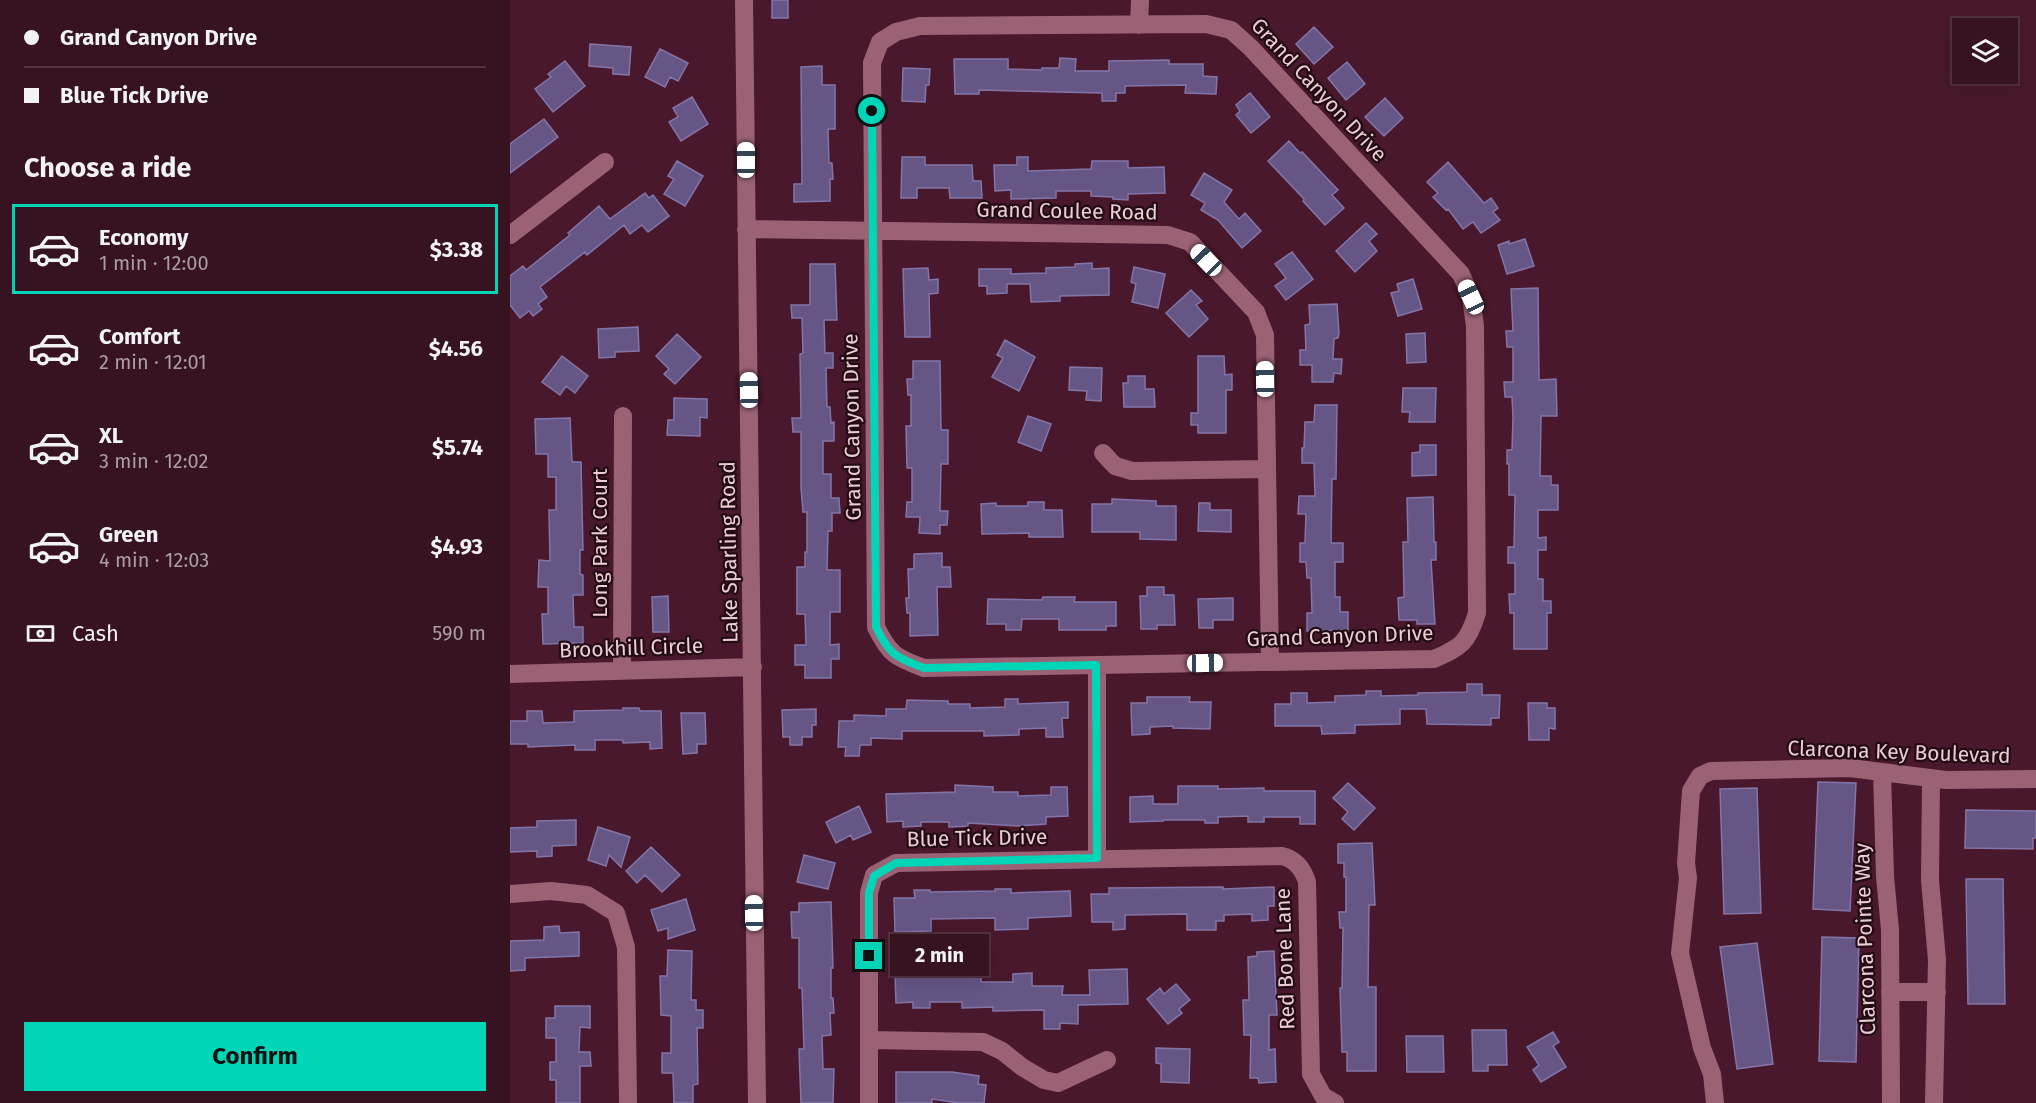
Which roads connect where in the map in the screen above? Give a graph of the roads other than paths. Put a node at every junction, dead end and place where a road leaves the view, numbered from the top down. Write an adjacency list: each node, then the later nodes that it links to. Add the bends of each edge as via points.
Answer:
1 (744, 0): 5 (street, Lake Sparling Road)
2 (1140, 0): 3 (street)
3 (1139, 26): 6 (street, Grand Canyon Drive, via 920,26 896,32 879,42 872,63); 11 (street, Grand Canyon Drive, via 1206,24 1231,30 1461,274 1471,297 1475,326 1477,613 1471,633 1457,649 1434,659)
4 (605, 162): 7 (street)
5 (746, 229): 6 (street, Grand Coulee Road); 13 (street, Lake Sparling Road)
6 (872, 230): 10 (street, Grand Coulee Road, via 1168,235 1190,242 1256,312 1264,335); 12 (street, Grand Canyon Drive, via 876,627 887,649 924,668)
7 (510, 235)
8 (623, 416): 14 (street, Long Park Court)
9 (1102, 453): 10 (street, via 1115,466 1132,471)
10 (1267, 469): 11 (street, Grand Coulee Road)
11 (1270, 662): 12 (street, Grand Canyon Drive)
12 (1096, 665): 19 (street)
13 (753, 667): 14 (street, Brookhill Circle); 26 (street, Lake Sparling Road)
14 (622, 670): 15 (street, Brookhill Circle)
15 (510, 674)
16 (1882, 773): 17 (street, Clarcona Key Boulevard); 21 (street, Clarcona Pointe Way); 29 (street, Clarcona Key Boulevard, via 1850,768 1711,771 1700,776 1691,790 1680,953 1702,1048 1712,1074)
17 (1930, 779): 18 (street, Clarcona Key Boulevard); 22 (street)
18 (2036, 779)
19 (1097, 858): 23 (street, Blue Tick Drive, via 896,863 874,876 869,893); 28 (street, Red Bone Lane, via 1282,856 1298,864 1307,882 1311,1074 1323,1096)
20 (510, 894): 25 (street, via 551,891 587,895 616,913 626,946)
21 (1890, 992): 22 (street); 30 (street, Clarcona Pointe Way)
22 (1936, 992): 31 (street)
23 (869, 1040): 24 (street, via 983,1042 1044,1080 1058,1083); 27 (street, Blue Tick Drive)
24 (1107, 1060)
25 (628, 1103)
26 (757, 1103)
27 (869, 1103)
28 (1335, 1103)
29 (1714, 1103)
30 (1891, 1103)
31 (1934, 1103)

